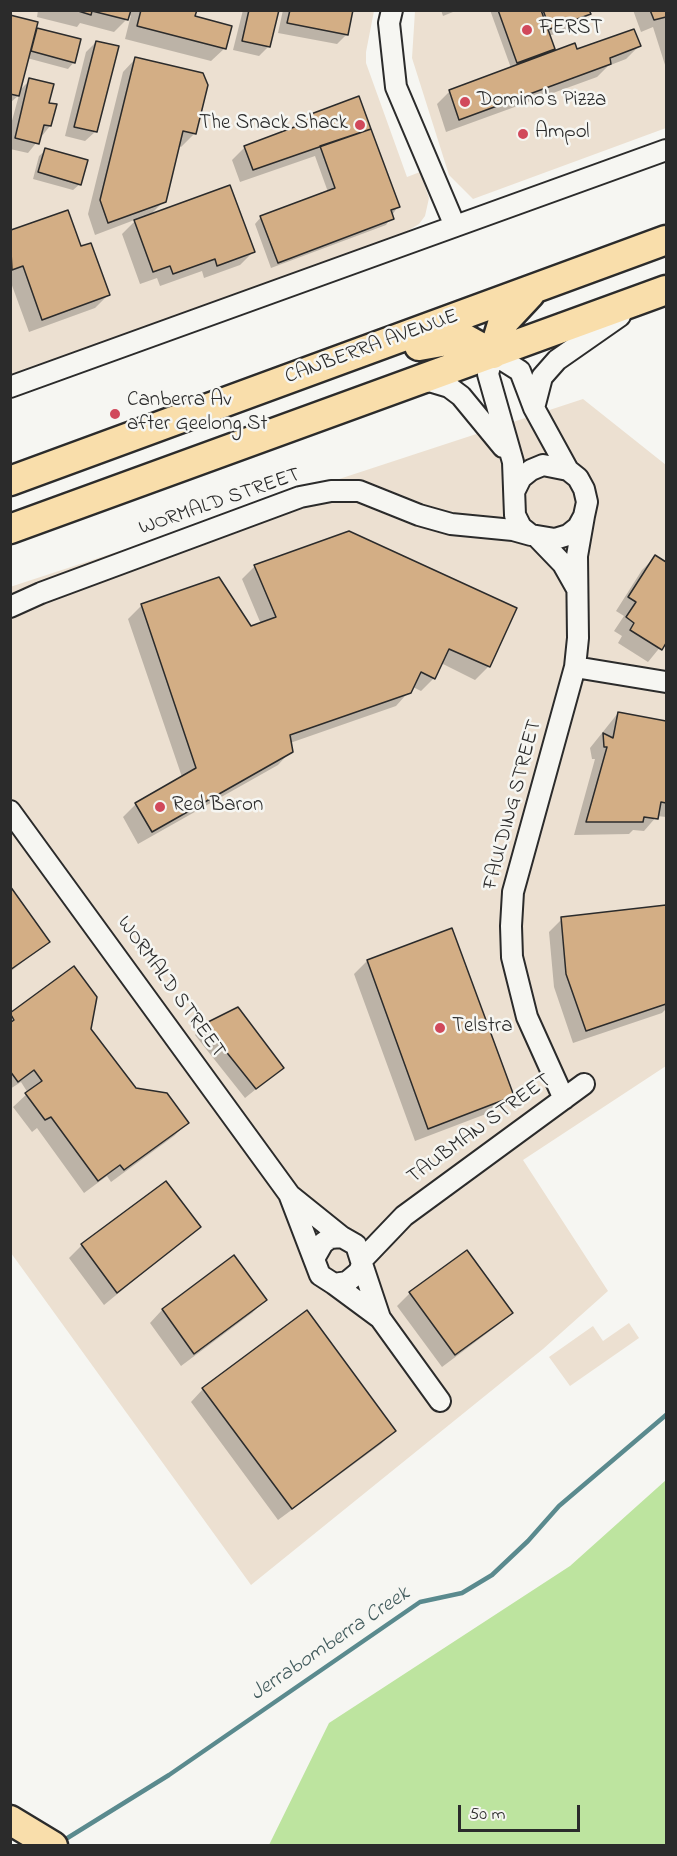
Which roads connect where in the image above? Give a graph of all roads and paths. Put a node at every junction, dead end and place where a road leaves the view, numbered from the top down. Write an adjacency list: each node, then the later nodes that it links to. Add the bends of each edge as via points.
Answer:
1 (392, 10): 3 (street, via 389,23 396,87)
2 (666, 150): 3 (street)
3 (455, 226): 9 (street)
4 (666, 240): 5 (highway, CANBERRA AVENUE)
5 (537, 288): 7 (highway, via 501,324); 8 (highway, CANBERRA AVENUE)
6 (660, 293): 7 (highway); 11 (street, via 576,344 557,360 542,377)
7 (493, 354): 8 (highway, via 464,338 445,339); 10 (highway); 11 (street, via 520,371); 12 (street, via 489,383)
8 (323, 366): 14 (highway, CANBERRA AVENUE)
9 (10, 387)
10 (393, 390): 12 (street, via 429,381 449,387 483,420); 18 (highway)
11 (534, 408): 13 (street)
12 (513, 462): 15 (street)
13 (568, 470): 15 (street, via 543,465 531,470 521,478); 16 (street, via 585,489)
14 (10, 481)
15 (514, 496): 17 (street, WORMALD STREET, via 485,522); 19 (street, via 515,515 521,527)
16 (584, 516): 19 (street, via 567,535 555,539); 20 (street, FAULDING STREET, via 578,539)
17 (451, 524): 19 (street, WORMALD STREET); 21 (street, WORMALD STREET, via 419,516 359,491 331,491 300,497)
18 (14, 527)
19 (534, 536): 20 (street, FAULDING STREET, via 563,564)
20 (576, 587): 24 (street, FAULDING STREET)
21 (41, 593): 22 (street, WORMALD STREET); 23 (street, WORMALD STREET)
22 (10, 600)
23 (10, 607)
24 (575, 667): 25 (street); 28 (street, FAULDING STREET, via 513,892 511,926 512,957 526,1017)
25 (666, 682)
26 (10, 811): 29 (street, WORMALD STREET)
27 (584, 1084): 28 (street, TAUBMAN STREET)
28 (564, 1099): 30 (street, TAUBMAN STREET)
29 (289, 1194): 31 (street, WORMALD STREET); 32 (street, WORMALD STREET)
30 (404, 1216): 31 (street, TAUBMAN STREET); 33 (street, TAUBMAN STREET)
31 (346, 1239): 32 (street, via 330,1238); 33 (street, WORMALD STREET, via 360,1252)
32 (315, 1257): 34 (street, WORMALD STREET, via 320,1275)
33 (361, 1262): 34 (street, via 354,1278); 35 (street, WORMALD STREET)
34 (334, 1284): 35 (street, WORMALD STREET)
35 (380, 1318): 36 (street, WORMALD STREET)
36 (440, 1401)
37 (10, 1820): 38 (highway)
38 (45, 1841)

